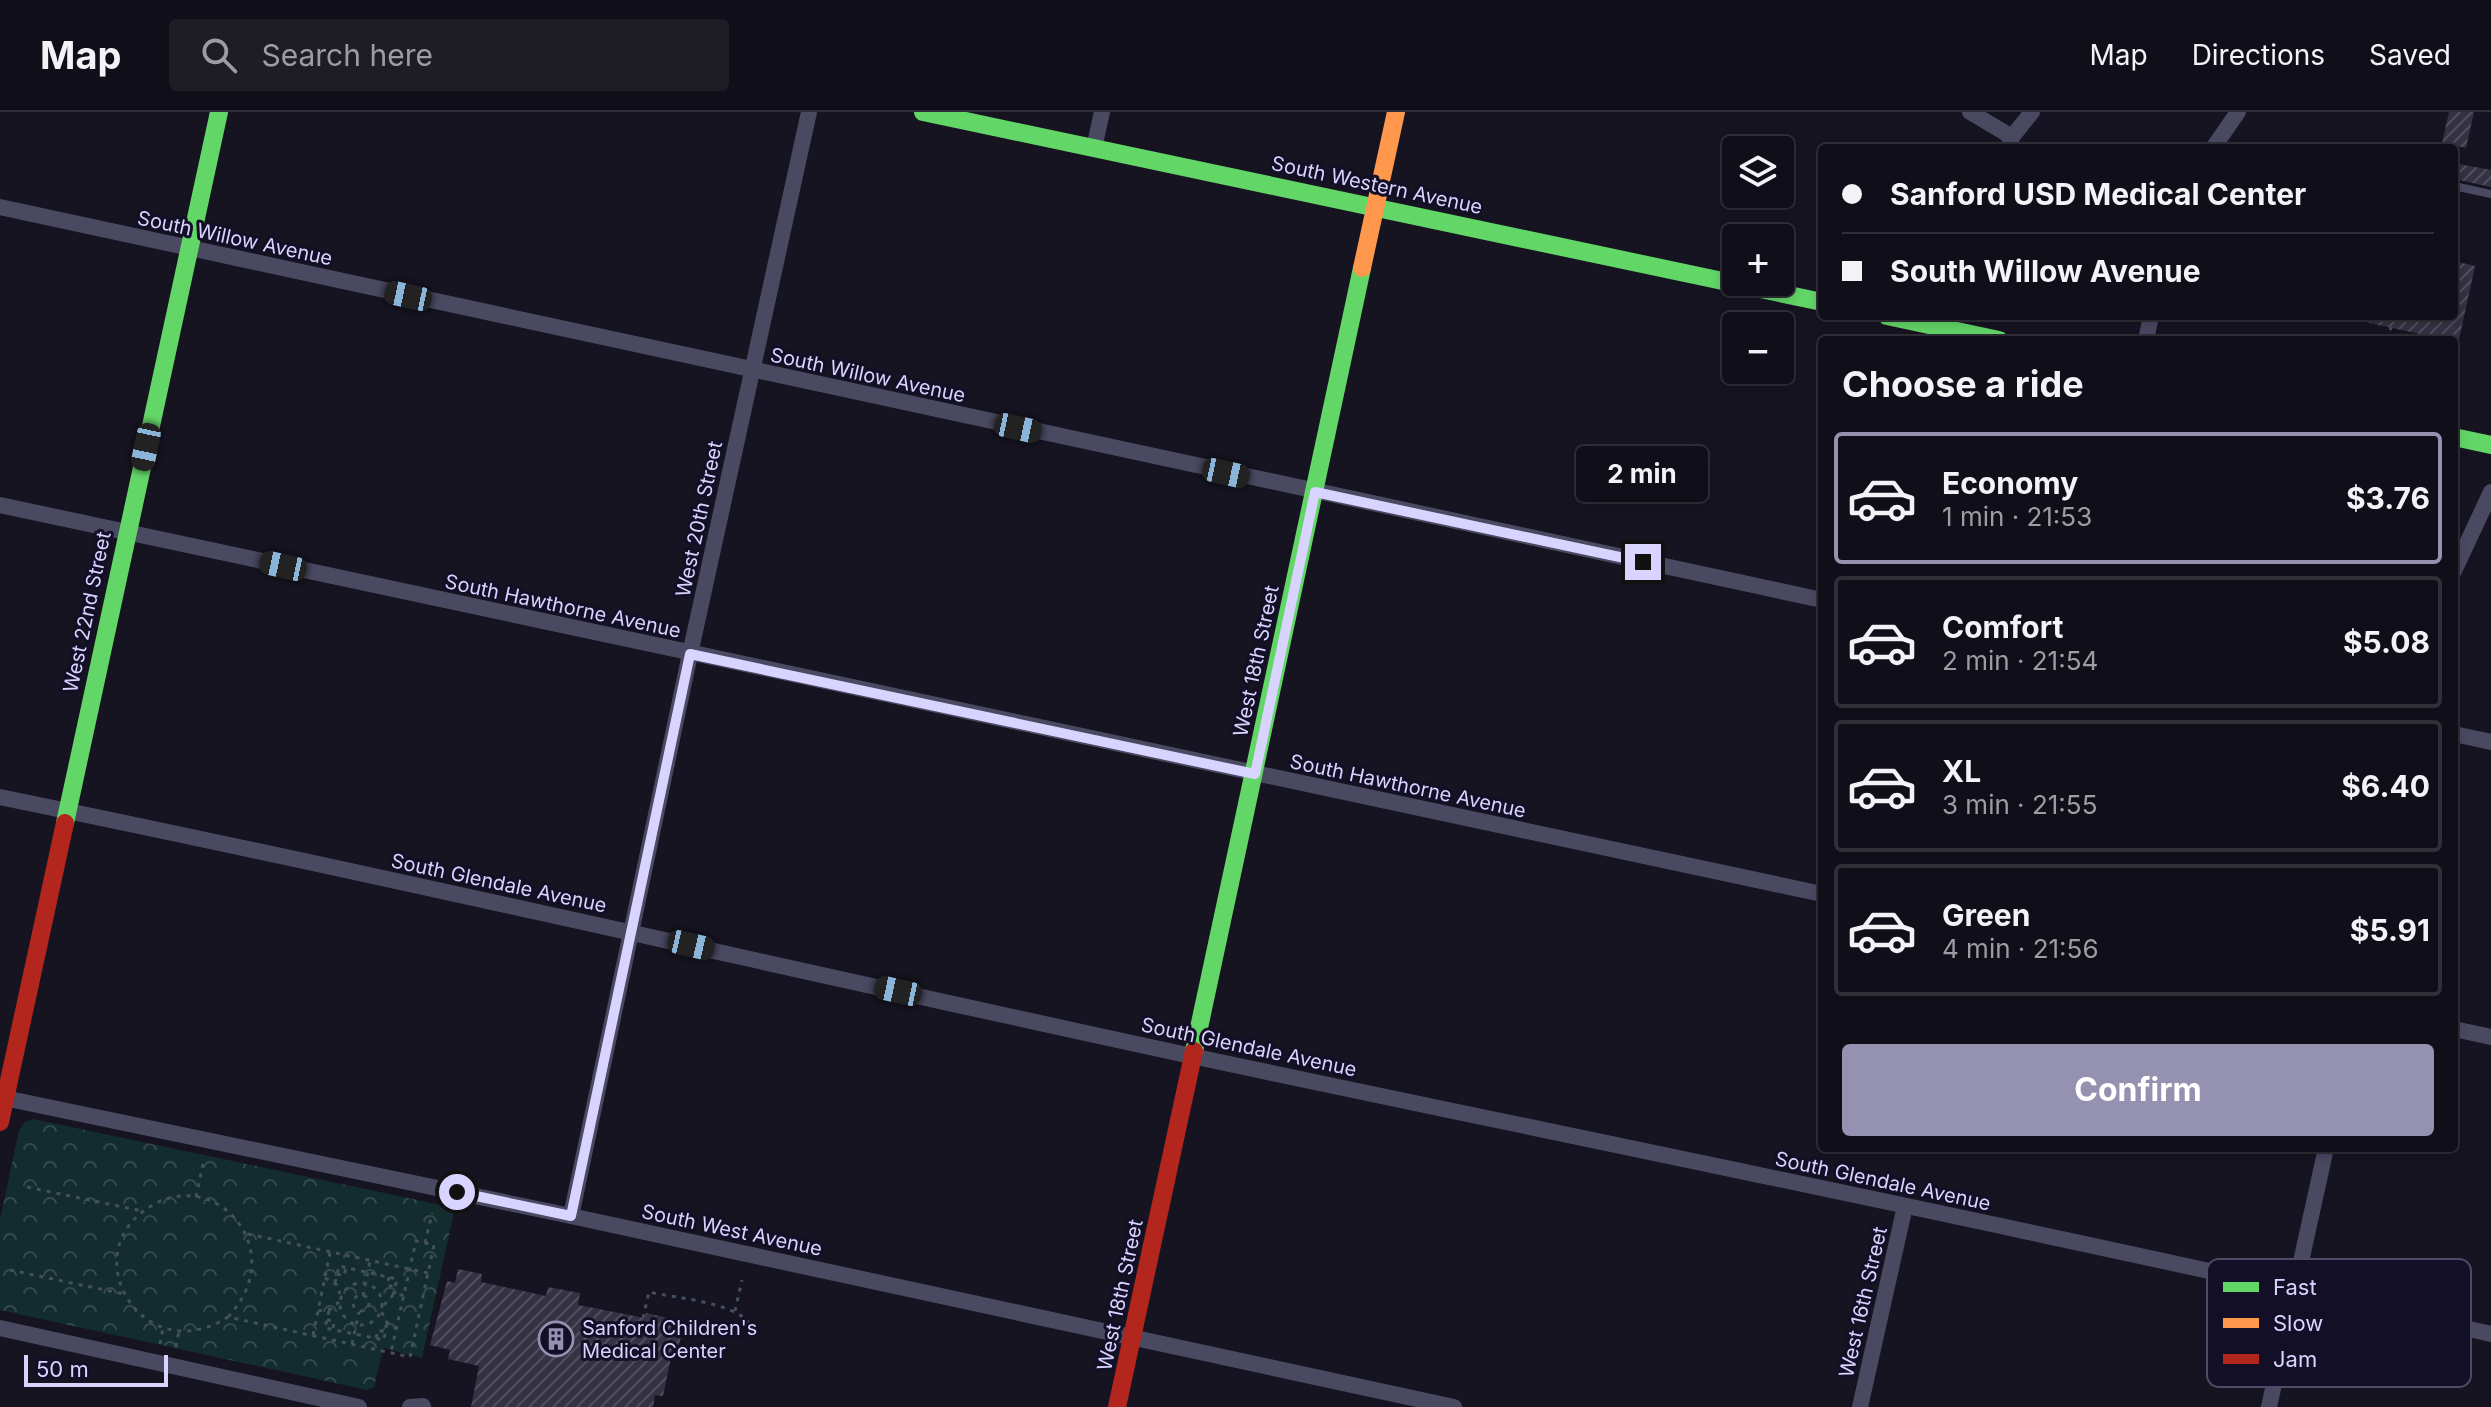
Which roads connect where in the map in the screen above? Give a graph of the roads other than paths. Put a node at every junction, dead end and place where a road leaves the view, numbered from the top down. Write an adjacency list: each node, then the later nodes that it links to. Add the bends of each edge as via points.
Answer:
1 (219, 112): 16 (street, West 22nd Street)
2 (809, 112): 21 (street, West 20th Street)
3 (923, 112): 11 (street, South Western Avenue)
4 (1102, 112): 11 (street)
5 (1396, 112): 15 (street, West 18th Street)
6 (1970, 112): 9 (street)
7 (2032, 112): 9 (street)
8 (2238, 112): 10 (street)
9 (2010, 142)
10 (2216, 144)
11 (1094, 148): 15 (street, South Western Avenue)
12 (2458, 187): 13 (lane)
13 (2491, 194)
14 (0, 207): 16 (street, South Willow Avenue)
15 (1376, 208): 17 (street, South Western Avenue); 24 (street, West 18th Street)
16 (190, 249): 21 (street, South Willow Avenue); 27 (street, West 22nd Street)
17 (1818, 301)
18 (1925, 320): 19 (street)
19 (1954, 323): 20 (street)
20 (1988, 336)
21 (752, 370): 24 (street, South Willow Avenue); 30 (street, West 20th Street)
22 (2458, 438): 23 (street)
23 (2491, 445)
24 (1315, 492): 29 (street, South Willow Avenue); 33 (street, West 18th Street)
25 (2491, 492): 28 (street)
26 (0, 505): 27 (street, South Hawthorne Avenue)
27 (127, 532): 30 (street, South Hawthorne Avenue); 35 (street, West 22nd Street)
28 (2458, 562)
29 (1818, 599)
30 (690, 654): 33 (street, South Hawthorne Avenue); 37 (street, West 20th Street)
31 (2458, 735): 32 (street)
32 (2491, 742)
33 (1255, 774): 36 (street, South Hawthorne Avenue); 40 (street, West 18th Street)
34 (0, 797): 35 (street, South Glendale Avenue)
35 (67, 811): 37 (street, South Glendale Avenue); 41 (street, West 22nd Street)
36 (1818, 893)
37 (632, 932): 40 (street, South Glendale Avenue); 45 (street, West 20th Street)
38 (2458, 1030): 39 (street)
39 (2491, 1037)
40 (1194, 1056): 44 (street, South Glendale Avenue); 51 (street, West 18th Street)
41 (2, 1098): 42 (street, West 22nd Street); 45 (street, South West Avenue)
42 (0, 1122)
43 (2325, 1152): 46 (street)
44 (1905, 1206): 47 (street, South Glendale Avenue); 56 (street, West 16th Street)
45 (571, 1216): 51 (street, South West Avenue)
46 (2301, 1259)
47 (2207, 1270)
48 (0, 1328): 54 (street)
49 (2471, 1329): 50 (street, South Glendale Avenue)
50 (2491, 1334)
51 (1133, 1337): 53 (street, South West Avenue); 55 (street, West 18th Street)
52 (2273, 1387): 57 (street)
53 (1449, 1406)
54 (359, 1407)
55 (1117, 1407)
56 (1860, 1407)
57 (2269, 1407)

